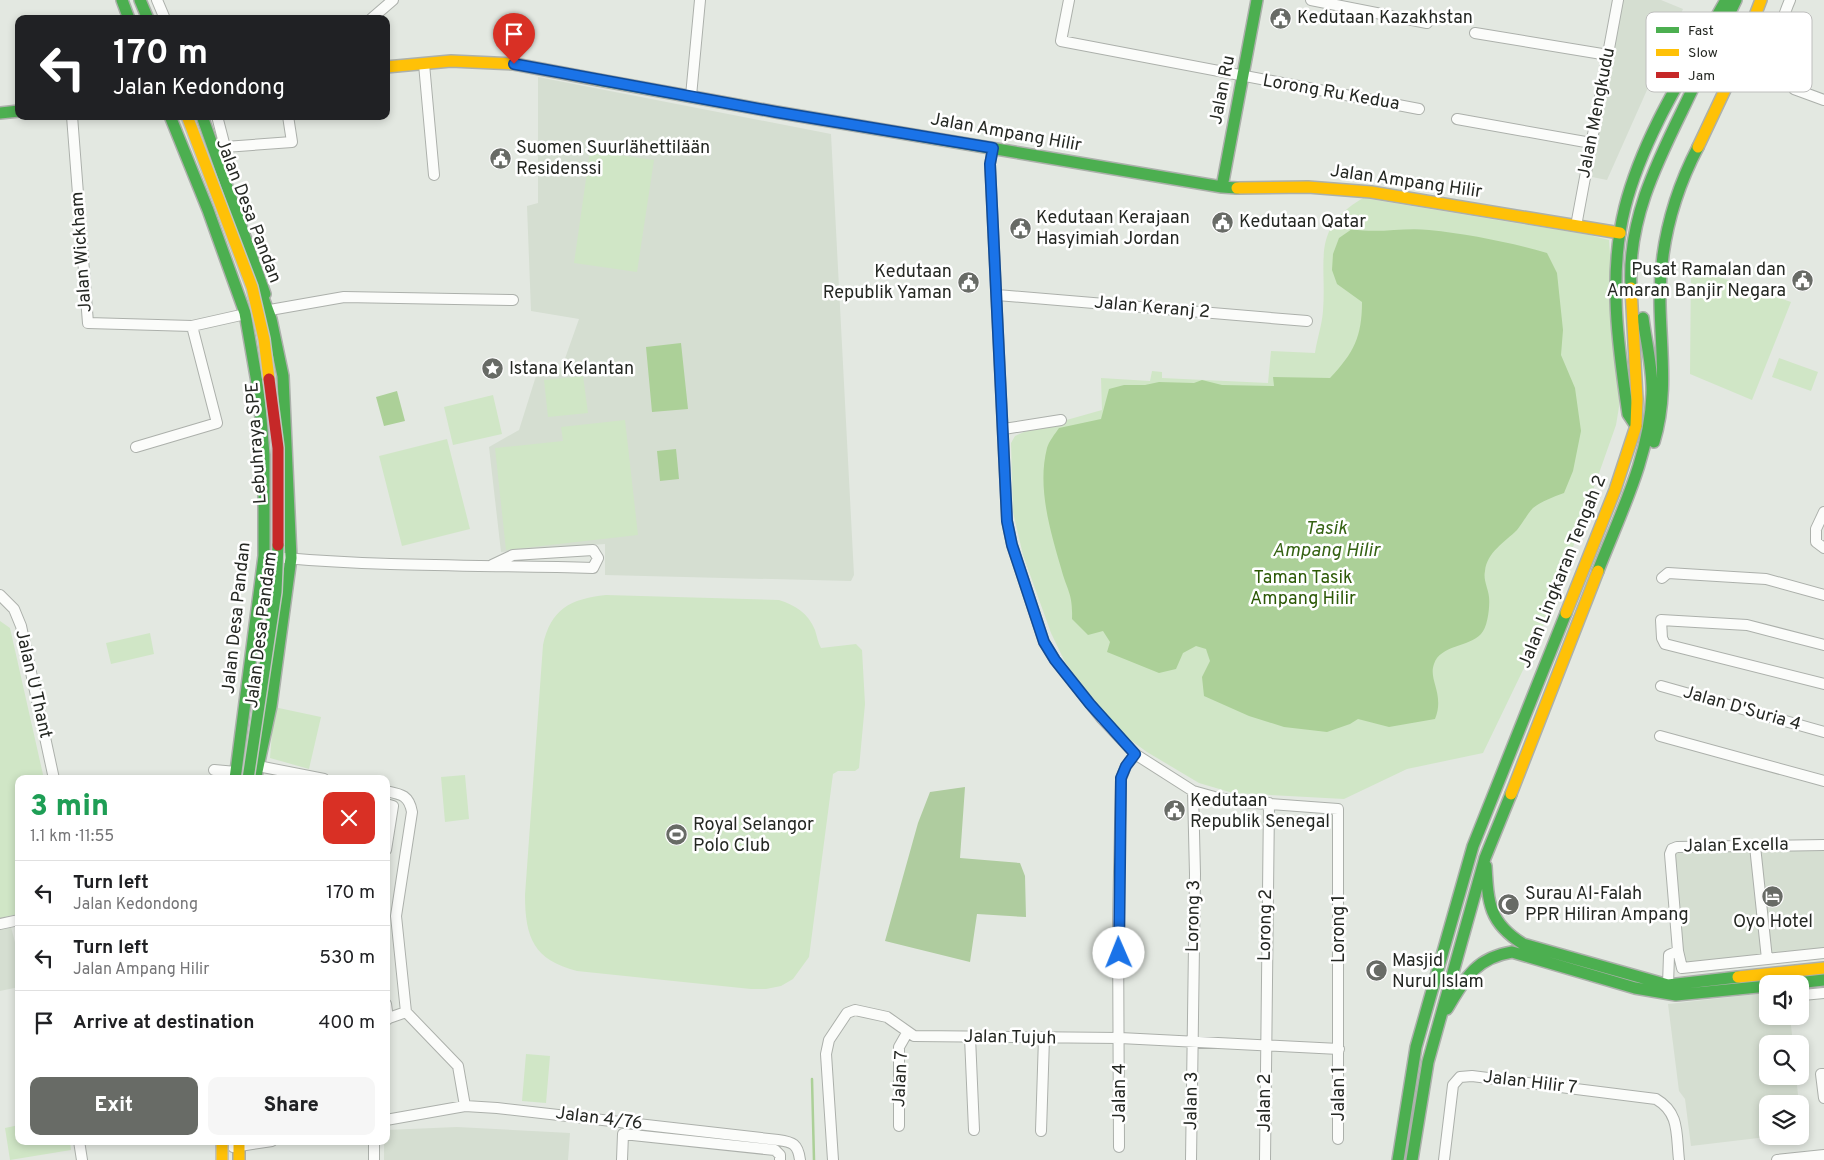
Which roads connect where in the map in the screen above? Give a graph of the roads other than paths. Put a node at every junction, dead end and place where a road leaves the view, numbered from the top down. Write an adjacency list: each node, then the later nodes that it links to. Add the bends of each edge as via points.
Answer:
1 (122, 0): 22 (main road)
2 (131, 0): 23 (main road)
3 (140, 0): 24 (main road)
4 (145, 0): 25 (main road)
5 (157, 0): 26 (street)
6 (393, 0): 27 (street)
7 (700, 0): 39 (street)
8 (1069, 0): 33 (street, Lorong Ru Kedua, via 1061,41)
9 (1257, 0): 33 (main road, Jalan Ru)
10 (1311, 0): 28 (street)
11 (1618, 0): 30 (street, Jalan Mengkudu)
12 (1726, 0): 17 (main road)
13 (1736, 0): 18 (main road, Jalan Lingkaran Tengah 2)
14 (1747, 0): 19 (main road, Jalan Lingkaran Tengah 2)
15 (1762, 0): 20 (main road)
16 (1790, 0): 21 (street)
17 (1719, 12)
18 (1730, 12)
19 (1741, 12)
20 (1758, 12)
21 (1785, 12)
22 (128, 15)
23 (137, 15)
24 (149, 15)
25 (150, 15)
26 (163, 15)
27 (376, 15)
28 (1427, 24)
29 (1475, 33): 30 (street)
30 (1608, 56): 54 (street, Jalan Mengkudu)
31 (424, 64): 32 (main road, Jalan Ampang Hilir); 39 (main road, Jalan Ampang Hilir, via 473,61 514,64); 56 (street)
32 (390, 67)
33 (1244, 77): 41 (street, Lorong Ru Kedua); 57 (main road, Jalan Ru)
34 (1676, 92): 59 (main road, via 1650,140 1632,185)
35 (1691, 92): 67 (main road, Jalan Lingkaran Tengah 2, via 1653,170 1636,223 1630,270)
36 (1702, 92): 70 (main road, Jalan Lingkaran Tengah 2, via 1662,174 1648,225 1642,272 1642,312 1652,392 1649,428)
37 (1725, 92): 70 (main road, via 1679,187 1669,217 1660,302 1664,365 1661,407 1656,437)
38 (1800, 92): 40 (street)
39 (691, 96): 55 (main road, Jalan Ampang Hilir)
40 (1824, 100)
41 (1419, 109)
42 (15, 111): 43 (main road)
43 (0, 113)
44 (1457, 119): 54 (street)
45 (72, 120): 65 (street, Jalan Wickham, via 88,323)
46 (163, 120): 63 (main road)
47 (172, 120): 63 (main road, Jalan Desa Pandan, via 208,210 245,313)
48 (180, 120): 89 (main road, Lebuhraya SPE, via 239,279 256,341 262,384 269,526 265,590)
49 (189, 120): 91 (main road, Lebuhraya SPE, bridge, via 252,288 264,339 278,448 276,592)
50 (194, 120): 62 (main road, Jalan Desa Pandan)
51 (203, 120): 62 (main road, via 245,234)
52 (217, 120): 53 (street, via 225,147 292,142)
53 (289, 120)
54 (1591, 143): 58 (street, Jalan Mengkudu)
55 (993, 148): 57 (main road, Jalan Ampang Hilir); 60 (street, via 990,164)
56 (434, 175)
57 (1222, 187): 58 (main road, Jalan Ampang Hilir, via 1308,187 1370,192)
58 (1576, 226): 59 (main road, Jalan Ampang Hilir)
59 (1620, 233): 67 (main road, via 1617,314 1628,414)
60 (997, 295): 64 (street, Jalan Keranj 2); 68 (street)
61 (513, 300): 62 (street, via 344,297)
62 (270, 315): 74 (main road, Jalan Desa Pandam, via 283,376)
63 (244, 319): 65 (street, Jalan Wickham); 73 (main road, Jalan Desa Pandan, via 259,394 264,455)
64 (1308, 321)
65 (192, 326): 69 (street, via 218,423)
66 (1061, 420): 68 (street)
67 (1636, 426): 154 (main road, Jalan Lingkaran Tengah 2, via 1621,474 1466,868 1416,1047)
68 (1004, 429): 84 (street, via 1007,521 1044,642 1102,719)
69 (136, 447)
70 (1628, 494): 102 (main road, Jalan Lingkaran Tengah 2)
71 (1824, 512): 72 (street, via 1815,536 1816,542)
72 (1824, 548)
73 (264, 556): 74 (street); 90 (main road, Jalan Desa Pandan)
74 (291, 558): 75 (street); 85 (main road, Jalan Desa Pandam)
75 (492, 565): 75 (street, via 513,555 593,550 598,558 592,568)
76 (1662, 578): 78 (street, via 1668,573 1766,579)
77 (0, 595): 87 (street, Jalan U Thant, via 14,609 21,626)
78 (1824, 595)
79 (1824, 645): 80 (street, via 1747,625 1661,620 1665,644)
80 (1824, 684)
81 (1661, 686): 82 (street, Jalan D'Suria 4)
82 (1824, 732)
83 (1660, 736): 94 (street)
84 (1135, 754): 95 (street); 121 (street, Jalan 4, via 1121,778)
85 (258, 766): 92 (main road); 93 (street)
86 (214, 770): 88 (street)
87 (53, 775)
88 (230, 775)
89 (236, 775)
90 (236, 775)
91 (249, 775)
92 (257, 775)
93 (304, 775)
94 (1824, 781)
95 (1193, 791): 97 (street, via 1243,802); 122 (street, Lorong 3)
96 (390, 792): 115 (street, via 404,794 412,812 396,916)
97 (1269, 803): 123 (street, Lorong 2); 124 (street, Lorong 1, via 1338,809)
98 (390, 805): 99 (street, via 393,806)
99 (390, 824)
100 (1824, 845): 101 (street, Jalan Excella)
101 (1755, 846): 105 (street, Jalan Excella, via 1677,846 1672,849); 107 (street)
102 (1485, 858): 111 (main road, via 1490,909 1495,921 1512,938 1523,944); 117 (main road, Jalan Lingkaran Tengah 2)
103 (15, 921): 104 (street)
104 (0, 924)
105 (1678, 951): 107 (street, via 1682,968); 111 (street, via 1669,955)
106 (1824, 953): 107 (street)
107 (1767, 959)
108 (1824, 968): 111 (main road)
109 (1824, 980): 110 (main road)
110 (1809, 982)
111 (1668, 985)
112 (1759, 987): 117 (main road, via 1676,995 1635,988 1512,952 1500,953 1477,964)
113 (1824, 992): 114 (street)
114 (1809, 994)
115 (406, 1012): 116 (street); 127 (street, via 458,1066)
116 (390, 1018)
117 (1438, 1023): 155 (main road, Jalan Lingkaran Tengah 2, via 1421,1098)
118 (907, 1033): 119 (street, Jalan Tujuh, via 914,1036); 129 (street, Jalan 7, via 900,1047); 151 (street, via 887,1017 856,1010 847,1013 829,1040 826,1054)
119 (970, 1037): 120 (street, Jalan Tujuh); 130 (street)
120 (1044, 1038): 121 (street, Jalan Tujuh); 131 (street)
121 (1120, 1038): 122 (street, Jalan Tujuh); 139 (street, Jalan 4)
122 (1193, 1042): 123 (street, Jalan Tujuh); 152 (street, Jalan 3)
123 (1265, 1046): 124 (street, Jalan Tujuh); 153 (street, Jalan 2)
124 (1339, 1049): 132 (street, Jalan 1)
125 (1823, 1074): 126 (street)
126 (1824, 1098)
127 (466, 1106): 128 (street, Jalan 4/76); 149 (street, Jalan 4/76, via 792,1142 797,1146)
128 (390, 1119)
129 (899, 1126)
130 (974, 1130)
131 (1041, 1131)
132 (1338, 1139)
133 (80, 1145): 141 (street)
134 (226, 1145): 142 (main road)
135 (226, 1145): 143 (main road, bridge)
136 (227, 1145): 144 (main road)
137 (228, 1145): 145 (main road)
138 (374, 1145): 146 (street)
139 (1119, 1147)
140 (1824, 1154): 158 (street)
141 (82, 1160)
142 (215, 1160)
143 (222, 1160)
144 (230, 1160)
145 (239, 1160)
146 (374, 1160)
147 (622, 1160): 148 (street, via 624,1134 775,1150)
148 (780, 1160)
149 (800, 1160)
150 (827, 1160): 151 (street)
151 (833, 1160)
152 (1191, 1160)
153 (1265, 1160)
154 (1398, 1160)
155 (1412, 1160)
156 (1444, 1160): 157 (street, Jalan Hilir 7, via 1453,1085 1460,1077 1472,1076 1656,1099 1668,1106 1674,1119)
157 (1679, 1160)
158 (1777, 1160)

